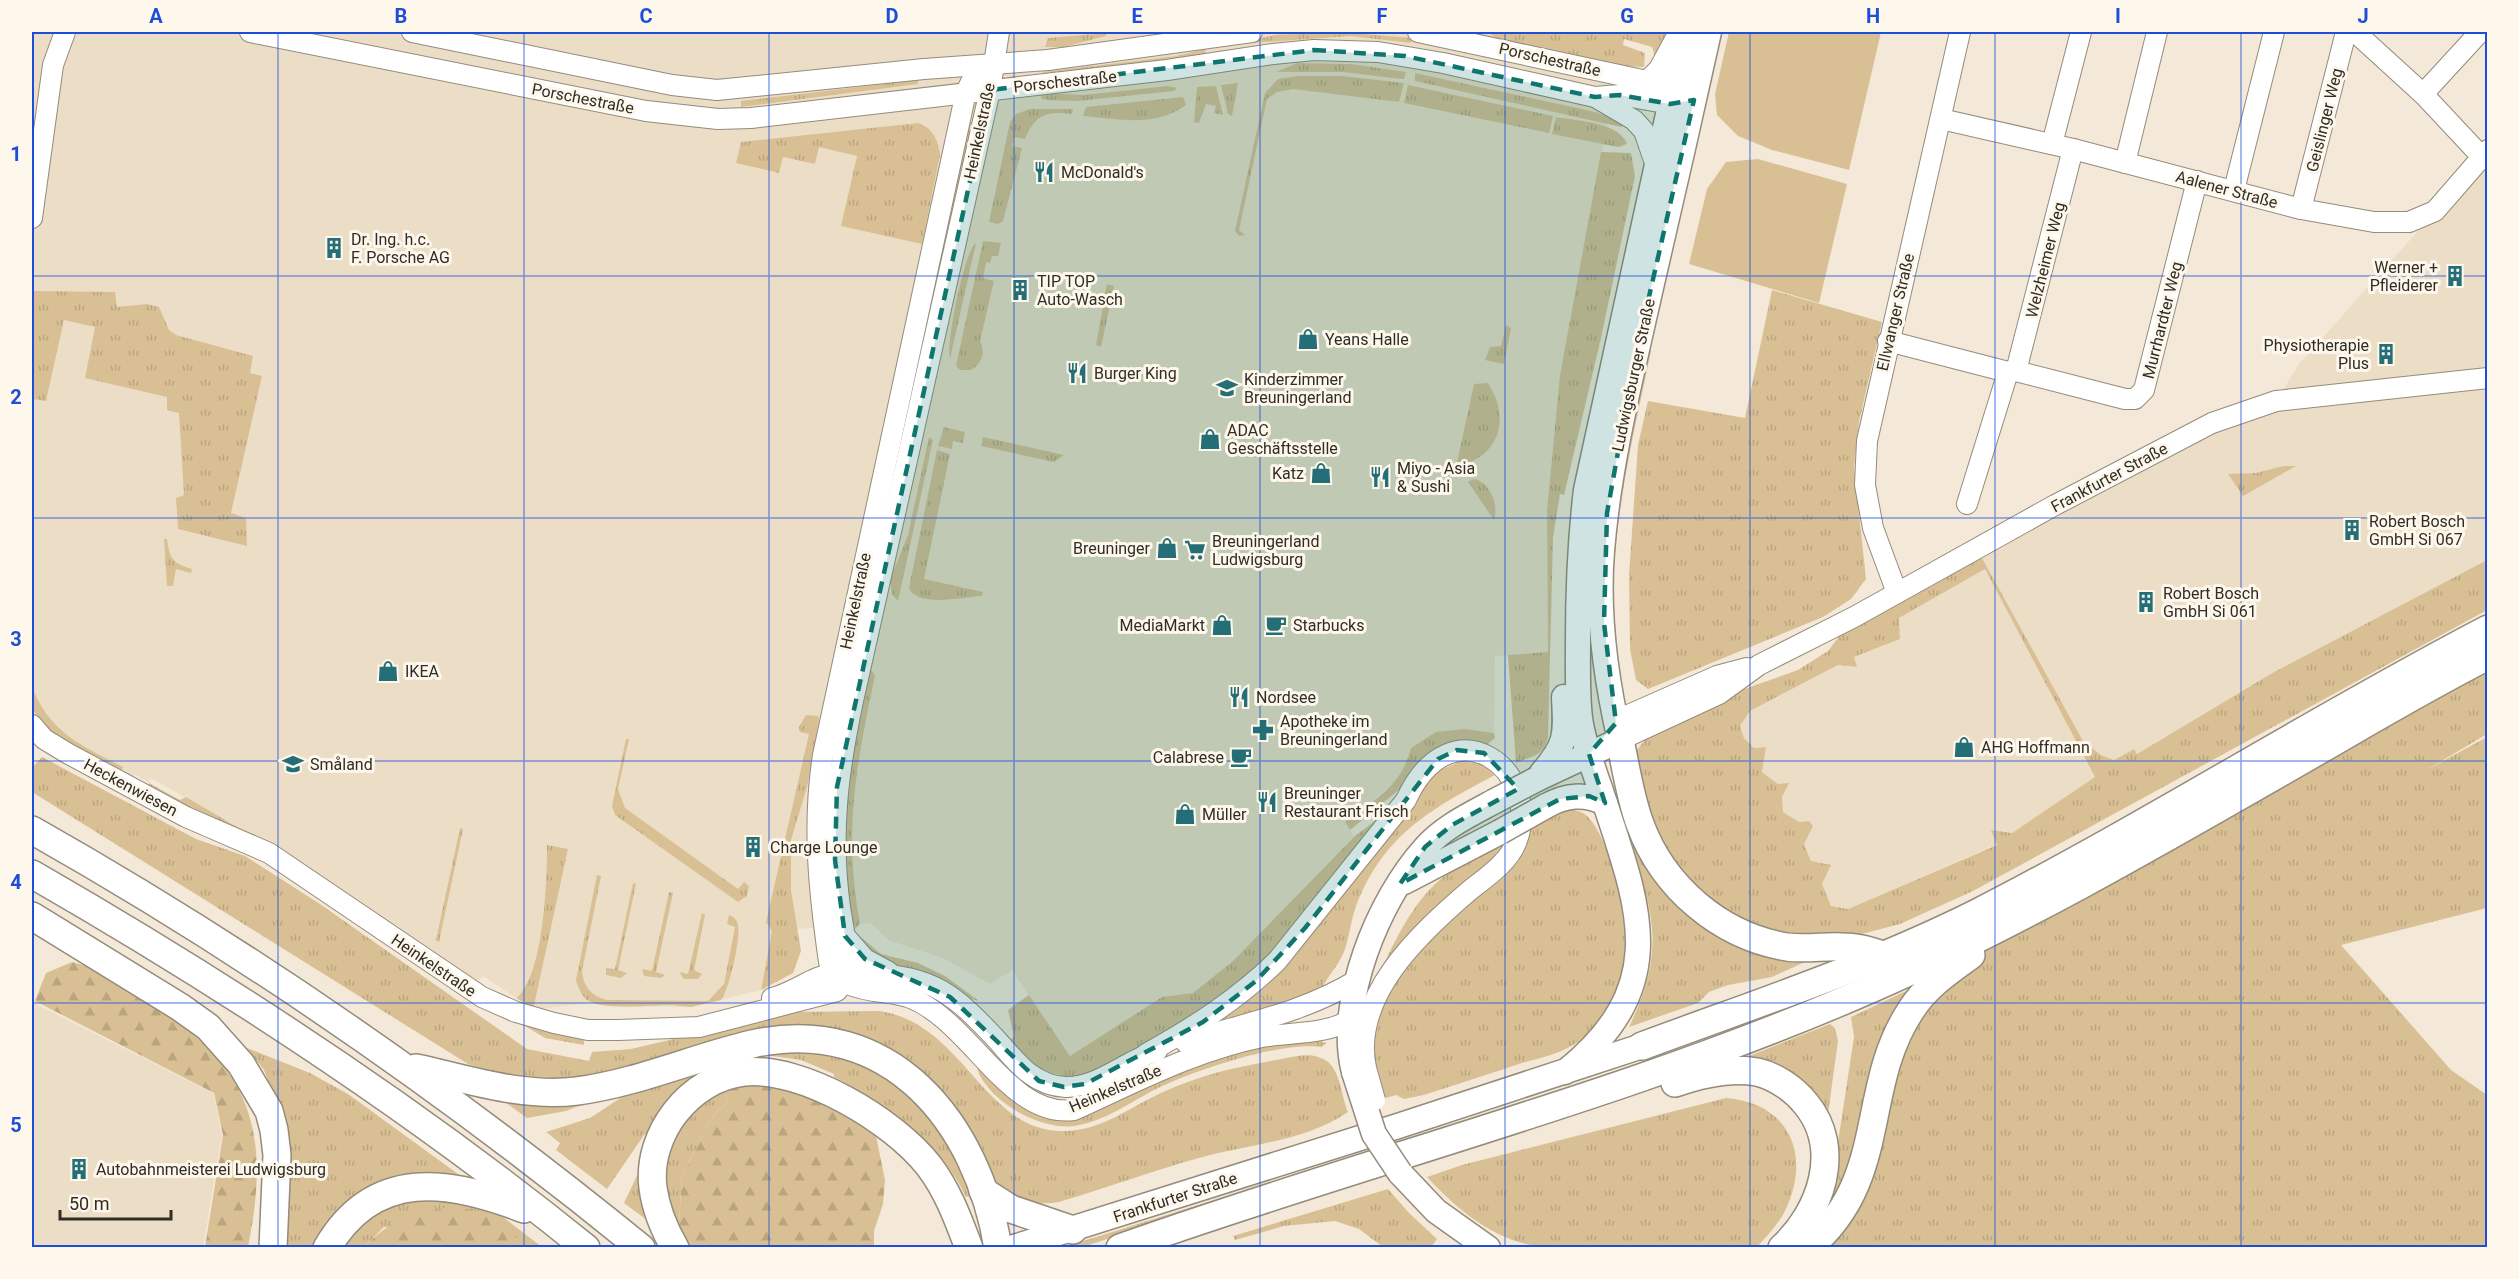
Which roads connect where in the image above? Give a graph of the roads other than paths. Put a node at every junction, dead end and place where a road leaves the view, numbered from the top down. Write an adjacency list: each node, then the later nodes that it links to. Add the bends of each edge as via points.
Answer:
1 (65, 32): 38 (street, via 53,65)
2 (250, 32): 21 (street, Porschestraße)
3 (412, 32): 18 (street, Porschestraße)
4 (999, 32): 19 (street)
5 (1252, 32): 19 (street, Porschestraße, via 1048,60)
6 (1418, 32): 17 (street, Porschestraße)
7 (1680, 32): 22 (street, via 1659,69)
8 (1686, 32): 26 (main road, Ludwigsburger Straße)
9 (1709, 32): 28 (main road, Ludwigsburger Straße)
10 (1960, 32): 29 (street, Ellwanger Straße)
11 (2081, 32): 30 (street)
12 (2157, 32): 33 (street)
13 (2274, 32): 36 (street)
14 (2346, 32): 37 (street, Geislinger Weg)
15 (2355, 32): 25 (street)
16 (2480, 32): 25 (street)
17 (1448, 35): 20 (street); 22 (street, Porschestraße)
18 (433, 36): 19 (street, Porschestraße, via 701,89 724,90); 21 (street)
19 (992, 63): 23 (street, Heinkelstraße); 24 (street, Heinkelstraße, via 974,76)
20 (1443, 63): 23 (street, Porschestraße, via 1378,52 1314,50); 27 (street, Porschestraße)
21 (427, 67): 24 (street, Porschestraße, via 646,111 718,119)
22 (1647, 81): 26 (street, Porschestraße)
23 (990, 90): 24 (street, Porschestraße); 47 (street, Heinkelstraße)
24 (966, 92): 47 (street, Heinkelstraße)
25 (2422, 94): 32 (street)
26 (1671, 96): 27 (street, Porschestraße); 28 (street, Porschestraße); 34 (main road, Ludwigsburger Straße)
27 (1596, 97): 34 (street, Porschestraße, via 1634,120 1649,140)
28 (1694, 100): 49 (main road, Ludwigsburger Straße, via 1635,358 1602,553 1604,623)
29 (1941, 119): 30 (street, Aalener Straße); 39 (street, Ellwanger Straße)
30 (2052, 144): 31 (street, Aalener Straße)
31 (2073, 149): 33 (street, Aalener Straße); 40 (street, Welzheimer Weg)
32 (2484, 154): 37 (street, Aalener Straße, via 2435,211 2409,222 2374,222)
33 (2125, 163): 35 (street, Aalener Straße)
34 (1656, 166): 44 (main road, Ludwigsburger Straße, via 1586,490)
35 (2197, 182): 36 (street, Aalener Straße); 40 (street, Murrhardter Weg, via 2144,390 2135,399 2125,399)
36 (2234, 190): 37 (street, Aalener Straße)
37 (2301, 209)
38 (32, 218)
39 (1888, 341): 40 (street, Murrhardter Weg); 43 (street, Ellwanger Straße, via 1867,441 1865,485 1873,528)
40 (2012, 371): 42 (street)
41 (2487, 378): 43 (street, Frankfurter Straße, via 2326,393 2243,411 2212,423 2055,505)
42 (1967, 504)
43 (1897, 593): 49 (street, Frankfurter Straße, via 1759,665 1719,694)
44 (1578, 597): 50 (main road, Ludwigsburger Straße, via 1580,718); 51 (main road, via 1564,627 1565,736 1553,760)
45 (2487, 629): 60 (highway, via 2070,864)
46 (2487, 656): 58 (highway, Frankfurter Straße, via 2183,829)
47 (841, 712): 59 (street, Heinkelstraße, via 834,823); 62 (street, Heinkelstraße, via 820,773 816,835 818,889)
48 (32, 725): 54 (street, Heckenwiesen, via 44,739 67,753 186,817)
49 (1618, 731): 50 (main road); 60 (highway, via 1640,823 1663,868 1681,891 1722,923 1764,942 1812,950 1854,947)
50 (1589, 754): 51 (main road); 52 (main road, Ludwigsburger Straße)
51 (1537, 778): 56 (main road, bridge, via 1452,825 1425,847)
52 (1605, 802): 56 (main road, bridge, via 1589,796 1572,796 1546,806); 69 (main road, Ludwigsburger Straße, via 1637,916 1638,957 1630,989 1616,1018 1597,1043)
53 (32, 830): 68 (highway, via 234,951)
54 (238, 839): 62 (street, Heinkelstraße, via 272,851 482,997 516,1012 570,1027 699,1027 831,994 837,991)
55 (32, 874): 74 (highway, via 225,988 395,1102)
56 (1400, 884): 63 (main road)
57 (32, 916): 71 (highway, via 208,1027 241,1064)
58 (1990, 933): 70 (highway, Frankfurter Straße, via 1838,1002); 89 (highway, via 1971,955 1934,982 1911,1009 1886,1065 1869,1148 1857,1184 1834,1221)
59 (845, 936): 61 (street, Heinkelstraße, via 866,959); 62 (street, Heinkelstraße)
60 (1886, 956): 65 (highway)
61 (891, 973): 62 (street, Heinkelstraße); 66 (street, Heinkelstraße, via 925,982 950,997 1039,1081 1053,1085 1085,1084)
62 (840, 976): 64 (street, Heinkelstraße, via 858,988 900,995 932,1009 962,1034 1012,1088 1035,1103 1066,1111 1194,1055 1270,1035)
63 (1357, 980): 64 (main road); 66 (street, Heinkelstraße, via 1299,1010)
64 (1340, 1023): 67 (main road)
65 (1642, 1046): 69 (main road, Frankfurter Straße)
66 (1146, 1054): 67 (street, via 1203,1022 1277,961 1328,901 1427,768 1457,750 1490,756 1514,783 1521,820 1516,843 1496,868 1400,957 1378,996)
67 (1357, 1063): 87 (main road, bridge, via 1374,1134 1400,1173 1436,1211)
68 (403, 1065): 73 (highway, via 501,1087 574,1091 635,1079 752,1044 786,1039 846,1045 876,1056 898,1070 940,1107 967,1147); 80 (highway)
69 (1565, 1072): 75 (main road, Frankfurter Straße)
70 (1622, 1085): 72 (highway, Frankfurter Straße); 88 (highway, via 1663,1087 1714,1072 1758,1072 1798,1094 1821,1128 1825,1170 1809,1216)
71 (260, 1098): 76 (highway, via 265,1167); 77 (highway, via 269,1111 277,1155)
72 (1370, 1166): 85 (highway, Frankfurter Straße, via 1249,1202); 86 (highway, via 1340,1192)
73 (983, 1191): 75 (highway, via 1011,1209); 83 (highway)
74 (550, 1219): 78 (highway, via 472,1191 421,1186 394,1190 368,1203 345,1221); 79 (highway)
75 (1073, 1230): 84 (main road, Frankfurter Straße)
76 (255, 1248)
77 (273, 1248)
78 (327, 1248)
79 (586, 1248)
80 (641, 1248)
81 (675, 1248): 82 (highway, via 662,1224 653,1187 660,1137 692,1094 717,1079 745,1072 776,1073 815,1084 892,1132 927,1164 940,1182)
82 (969, 1248)
83 (998, 1248)
84 (1011, 1248)
85 (1120, 1248)
86 (1167, 1248)
87 (1488, 1248)
88 (1782, 1248)
89 (1808, 1248)

